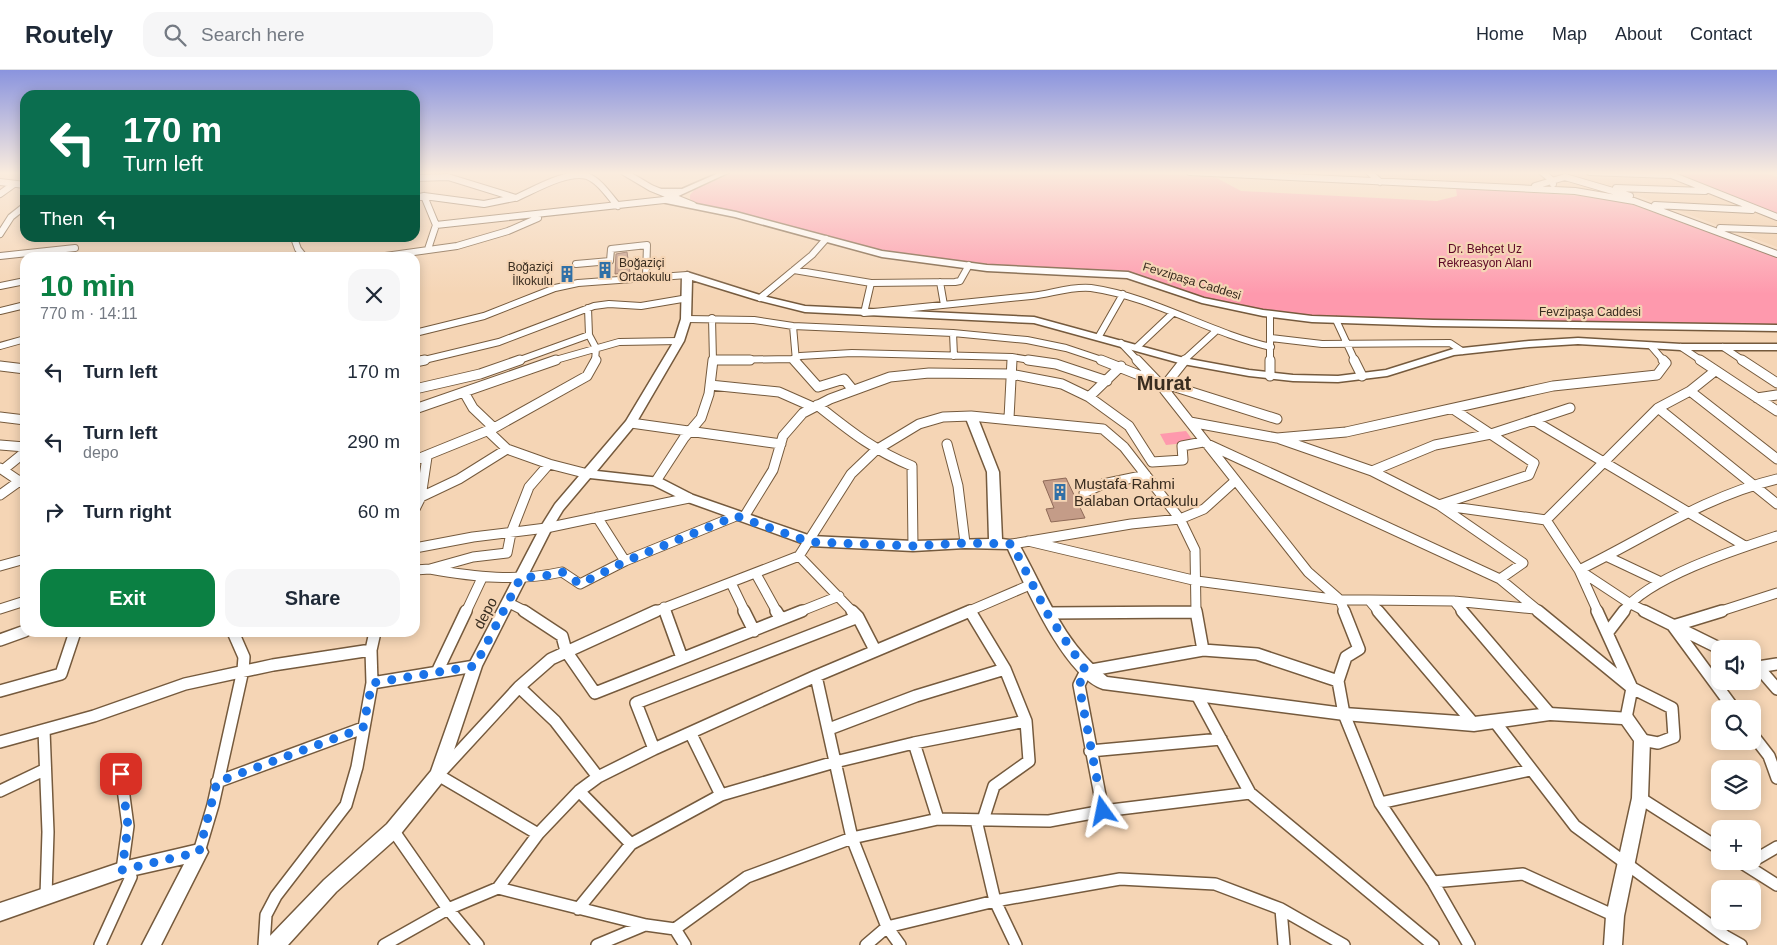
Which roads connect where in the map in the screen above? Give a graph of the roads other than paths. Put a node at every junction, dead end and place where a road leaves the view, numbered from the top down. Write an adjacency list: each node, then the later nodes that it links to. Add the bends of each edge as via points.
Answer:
1 (17, 213): 9 (street)
2 (431, 213): 8 (street)
3 (557, 213): 7 (street)
4 (723, 213): 13 (street, Fevzipaşa Caddesi)
5 (1666, 213): 20 (street)
6 (1679, 213): 10 (street)
7 (547, 214): 8 (street); 15 (street, via 508,231)
8 (436, 225): 15 (street)
9 (2, 226): 12 (street)
10 (1720, 228): 11 (street); 16 (street)
11 (1777, 230)
12 (0, 234)
13 (826, 240): 23 (street, Fevzipaşa Caddesi, via 882,254); 24 (street)
14 (75, 248): 17 (street)
15 (428, 249): 18 (street)
16 (1777, 250)
17 (38, 252)
18 (409, 252)
19 (20, 254): 21 (street)
20 (1777, 254)
21 (0, 256)
22 (576, 264): 26 (street, via 610,260 611,249 646,245)
23 (969, 265): 29 (street, via 959,282); 40 (street, Fevzipaşa Caddesi, via 1128,275 1202,300)
24 (794, 270): 28 (street); 33 (street)
25 (687, 275): 26 (street); 32 (street, depo); 33 (street)
26 (646, 276): 47 (street, via 578,282 484,316)
27 (20, 282): 30 (street)
28 (871, 282): 29 (street); 38 (street)
29 (940, 282): 34 (street)
30 (0, 286)
31 (1123, 294): 34 (street, via 1088,288 1067,289 1034,296); 39 (street); 50 (street)
32 (688, 298): 36 (street, via 641,306 610,304); 42 (street, depo)
33 (760, 298): 38 (street, via 805,309)
34 (944, 305): 38 (street)
35 (20, 306): 37 (street)
36 (588, 308): 49 (street); 69 (street, via 499,342)
37 (0, 311)
38 (864, 313): 50 (street, via 1034,320)
39 (1173, 313): 46 (street); 58 (street)
40 (1270, 314): 43 (street, Fevzipaşa Caddesi); 51 (street)
41 (712, 318): 42 (street); 44 (street); 68 (street)
42 (686, 319): 53 (street, depo)
43 (1336, 320): 45 (street, Fevzipaşa Caddesi); 55 (street)
44 (793, 326): 48 (street); 67 (street)
45 (1777, 328)
46 (1217, 330): 59 (street); 70 (street)
47 (420, 332)
48 (953, 332): 65 (street); 72 (street, via 1027,340 1066,348)
49 (589, 335): 63 (street); 82 (street, via 480,374)
50 (1099, 336): 54 (street)
51 (1271, 338): 55 (street); 59 (street)
52 (20, 340): 56 (street)
53 (679, 341): 63 (street, via 632,341); 102 (street, depo)
54 (1121, 343): 58 (street); 80 (street)
55 (1348, 344): 64 (street, via 1450,343); 77 (street)
56 (0, 346)
57 (1651, 346): 60 (street); 64 (street, via 1578,341); 93 (street, via 1666,363 1657,375 1553,386)
58 (1137, 347): 70 (street)
59 (1272, 347): 76 (street)
60 (1681, 347): 61 (street); 74 (street)
61 (1723, 347): 62 (street); 79 (street)
62 (1777, 347)
63 (596, 348): 85 (street); 103 (street, via 597,357 587,376)
64 (1462, 351): 77 (street, via 1429,358 1387,373)
65 (954, 356): 66 (street); 67 (street, via 852,353)
66 (1012, 357): 75 (street); 78 (street, via 1056,364)
67 (794, 359): 68 (street); 83 (street, via 818,387 844,379)
68 (713, 360): 81 (street)
69 (420, 361)
70 (1183, 362): 76 (street); 80 (street)
71 (0, 366): 73 (street)
72 (1121, 366): 78 (street); 80 (street)
73 (20, 368)
74 (1715, 371): 84 (street); 88 (street)
75 (1011, 374): 83 (street, via 929,372 890,377); 87 (street, via 1062,384); 97 (street)
76 (1270, 376): 77 (street, via 1338,379)
77 (1362, 376)
78 (1107, 381): 87 (street)
79 (1777, 383)
80 (1162, 384): 99 (street); 101 (street)
81 (710, 385): 89 (street, via 779,392); 104 (street, via 700,420)
82 (420, 388)
83 (853, 390): 89 (street)
84 (1690, 391): 92 (street); 117 (street)
85 (465, 394): 90 (street); 103 (street)
86 (1777, 395): 88 (street)
87 (1089, 397): 107 (street, via 1129,426 1152,462 1183,460 1182,446)
88 (1757, 398): 94 (street)
89 (815, 406): 108 (street, via 803,413 783,436); 113 (street)
90 (420, 408)
91 (1570, 408): 100 (street)
92 (1658, 408): 118 (street); 128 (street)
93 (1453, 409): 105 (street); 106 (street, via 1346,432)
94 (1777, 411)
95 (971, 416): 97 (street); 113 (street, via 943,417 919,424); 147 (street, via 993,472)
96 (0, 417): 98 (street)
97 (1009, 418): 123 (street, via 1103,429 1124,447)
98 (20, 419)
99 (1277, 419)
100 (1532, 420): 105 (street); 118 (street)
101 (1190, 422): 106 (street); 107 (street)
102 (630, 423): 104 (street); 122 (street, depo)
103 (491, 430): 112 (street); 115 (street)
104 (688, 432): 108 (street, via 729,434); 126 (street)
105 (1491, 434): 121 (street, via 1435,445); 135 (street, via 1534,463 1529,475)
106 (1277, 438): 121 (street)
107 (1203, 442): 127 (street); 163 (street)
108 (781, 444): 137 (street, via 773,470)
109 (947, 444): 146 (street, via 958,486)
110 (0, 445): 111 (street)
111 (20, 447)
112 (507, 449): 119 (street); 132 (street, via 459,479)
113 (876, 450): 145 (street, via 851,474); 149 (street, via 912,466)
114 (20, 456): 120 (street)
115 (427, 457): 116 (street); 132 (street)
116 (420, 459)
117 (1777, 459)
118 (1603, 463): 136 (street); 140 (street)
119 (549, 464): 122 (street); 142 (street, via 529,487)
120 (2, 469): 125 (street)
121 (1372, 472): 135 (street)
122 (588, 474): 126 (street); 141 (street, depo, via 559,507)
123 (1146, 475): 130 (street, via 1103,484); 139 (street)
124 (1777, 478): 128 (street)
125 (20, 480)
126 (656, 481): 133 (street)
127 (1235, 481): 139 (street, via 1204,509); 170 (street, via 1308,572)
128 (1752, 483): 134 (street); 136 (street)
129 (20, 484): 131 (street)
130 (1084, 493)
131 (0, 495)
132 (421, 497)
133 (689, 498): 137 (street); 138 (street)
134 (1777, 504)
135 (1439, 505): 140 (street); 163 (street, via 1523,564)
136 (1688, 511): 150 (street); 153 (street)
137 (740, 516): 145 (street); 155 (street)
138 (597, 517): 141 (street); 155 (street)
139 (1180, 519): 144 (street); 164 (street, via 1195,550)
140 (1546, 520): 159 (street)
141 (546, 528): 142 (street); 161 (street, depo)
142 (511, 533): 151 (street); 157 (street, via 507,553 473,557)
143 (1775, 538): 150 (street)
144 (1028, 541): 148 (street); 164 (street)
145 (810, 542): 149 (street); 152 (street)
146 (965, 543): 147 (street); 149 (street)
147 (996, 543): 148 (street)
148 (1012, 544): 167 (street)
149 (913, 546)
150 (1745, 546): 166 (street)
151 (420, 547)
152 (799, 556): 160 (street); 169 (street)
153 (1608, 557): 159 (street); 166 (street)
154 (20, 560): 156 (street)
155 (626, 561): 161 (street, via 580,584 562,572)
156 (0, 566)
157 (430, 569): 158 (street); 162 (street)
158 (420, 570)
159 (1579, 570): 175 (street); 186 (street)
160 (756, 574): 165 (street); 183 (street)
161 (521, 577): 162 (street); 174 (street, depo)
162 (482, 578): 204 (street)
163 (1500, 579): 178 (street)
164 (1197, 581): 170 (street); 180 (street)
165 (731, 582): 176 (street); 185 (street)
166 (1660, 582): 175 (street)
167 (1032, 584): 179 (street); 181 (street)
168 (1777, 593): 184 (street)
169 (839, 596): 182 (street); 183 (street)
170 (1340, 600): 171 (street); 207 (street, via 1359,649 1346,657)
171 (1369, 600): 172 (street); 220 (street)
172 (1454, 601): 178 (street); 216 (street)
173 (20, 603): 177 (street)
174 (509, 603): 196 (street, via 562,636); 200 (street, depo)
175 (1629, 603): 184 (street); 186 (street)
176 (664, 607): 196 (street); 197 (street)
177 (0, 609)
178 (1536, 609): 210 (street)
179 (970, 610): 194 (street); 201 (street)
180 (1196, 612): 181 (street); 195 (street)
181 (1047, 613): 203 (street)
182 (858, 617): 194 (street); 230 (street, via 636,703)
183 (781, 619): 185 (street)
184 (1673, 626): 192 (street); 214 (street)
185 (754, 631): 197 (street)
186 (1608, 632): 210 (street)
187 (20, 633): 191 (street)
188 (73, 637): 212 (street, via 61,674)
189 (236, 637): 202 (street, via 244,657)
190 (374, 637): 193 (street)
191 (0, 640)
192 (1711, 644)
193 (372, 650): 202 (street); 208 (street)
194 (875, 650): 206 (street)
195 (1203, 650): 203 (street); 207 (street, via 1257,654)
196 (566, 651): 197 (street, via 595,693); 209 (street, via 551,659)
197 (682, 658)
198 (1777, 664): 199 (street)
199 (1761, 665)
200 (475, 666): 204 (street); 236 (street, depo)
201 (1005, 669): 218 (street); 222 (street, via 916,696)
202 (243, 670): 223 (street, via 185,684); 239 (street)
203 (1086, 671): 213 (street, via 1103,684); 231 (street, via 1079,685)
204 (437, 672): 208 (street)
205 (1761, 672): 211 (street)
206 (816, 676): 222 (street); 224 (street)
207 (1338, 681): 215 (street)
208 (372, 683): 221 (street)
209 (518, 687): 236 (street); 237 (street, via 555,721)
210 (1632, 688): 217 (street); 226 (street, via 1672,708 1674,737 1658,743)
211 (1777, 689)
212 (0, 691)
213 (1198, 697): 215 (street); 225 (street)
214 (1727, 700)
215 (1344, 714): 220 (street); 245 (street)
216 (1550, 714): 217 (street); 219 (street)
217 (1626, 718): 226 (street)
218 (1026, 721): 228 (street); 248 (street, via 1029,761 994,786)
219 (1495, 722): 220 (street); 234 (street)
220 (1474, 724)
221 (363, 728): 239 (street); 275 (street, via 357,767 346,805 276,896 266,915)
222 (829, 729): 232 (street)
223 (44, 730): 227 (street); 233 (street)
224 (691, 734): 230 (street); 243 (street)
225 (1221, 739): 231 (street); 242 (street)
226 (1642, 740): 244 (street)
227 (0, 742)
228 (914, 743): 232 (street); 247 (street)
229 (1761, 746): 238 (street, via 1769,756)
230 (654, 749): 237 (street)
231 (1090, 751): 246 (street)
232 (835, 762): 243 (street); 251 (street)
233 (44, 770): 241 (street); 263 (street, via 48,832)
234 (1530, 770): 245 (street); 257 (street, via 1575,826)
235 (121, 774): 258 (street, via 128,826)
236 (438, 775): 249 (street, depo); 250 (street)
237 (598, 777): 240 (street)
238 (1777, 778)
239 (217, 782): 255 (street)
240 (579, 790): 250 (street); 253 (street)
241 (0, 791)
242 (1250, 793): 246 (street); 286 (street)
243 (721, 795): 253 (street)
244 (1640, 798): 252 (street); 257 (street)
245 (1380, 803): 260 (street)
246 (1103, 811): 248 (street, via 1049,821)
247 (938, 818): 248 (street); 251 (street)
248 (980, 820): 264 (street)
249 (393, 830): 265 (street); 276 (street, depo, via 330,886)
250 (538, 834): 262 (street)
251 (852, 838): 271 (street); 272 (street, via 747,877)
252 (1711, 843)
253 (631, 844): 266 (street)
254 (1777, 847): 256 (street)
255 (199, 852): 258 (street); 274 (street)
256 (1761, 855)
257 (1627, 865): 269 (street); 289 (street)
258 (122, 870): 263 (street); 273 (street, via 131,877)
259 (1754, 870): 261 (street)
260 (1433, 882): 269 (street, via 1523,874); 287 (street)
261 (1777, 885)
262 (498, 888): 265 (street); 266 (street)
263 (46, 896): 268 (street)
264 (995, 902): 267 (street, via 1120,879 1215,884); 271 (street); 283 (street)
265 (448, 909): 277 (street); 278 (street)
266 (578, 909): 270 (street)
267 (1281, 909): 284 (street); 285 (street)
268 (0, 912)
269 (1615, 916): 288 (street)
270 (646, 925): 272 (street); 279 (street)
271 (886, 927): 281 (street); 282 (street)
272 (675, 929): 280 (street)
273 (100, 945)
274 (150, 945)
275 (264, 945)
276 (275, 945)
277 (384, 945)
278 (478, 945)
279 (597, 945)
280 (685, 945)
281 (866, 945)
282 (900, 945)
283 (1016, 945)
284 (1284, 945)
285 (1344, 945)
286 (1433, 945)
287 (1469, 945)
288 (1613, 945)
289 (1741, 945)

